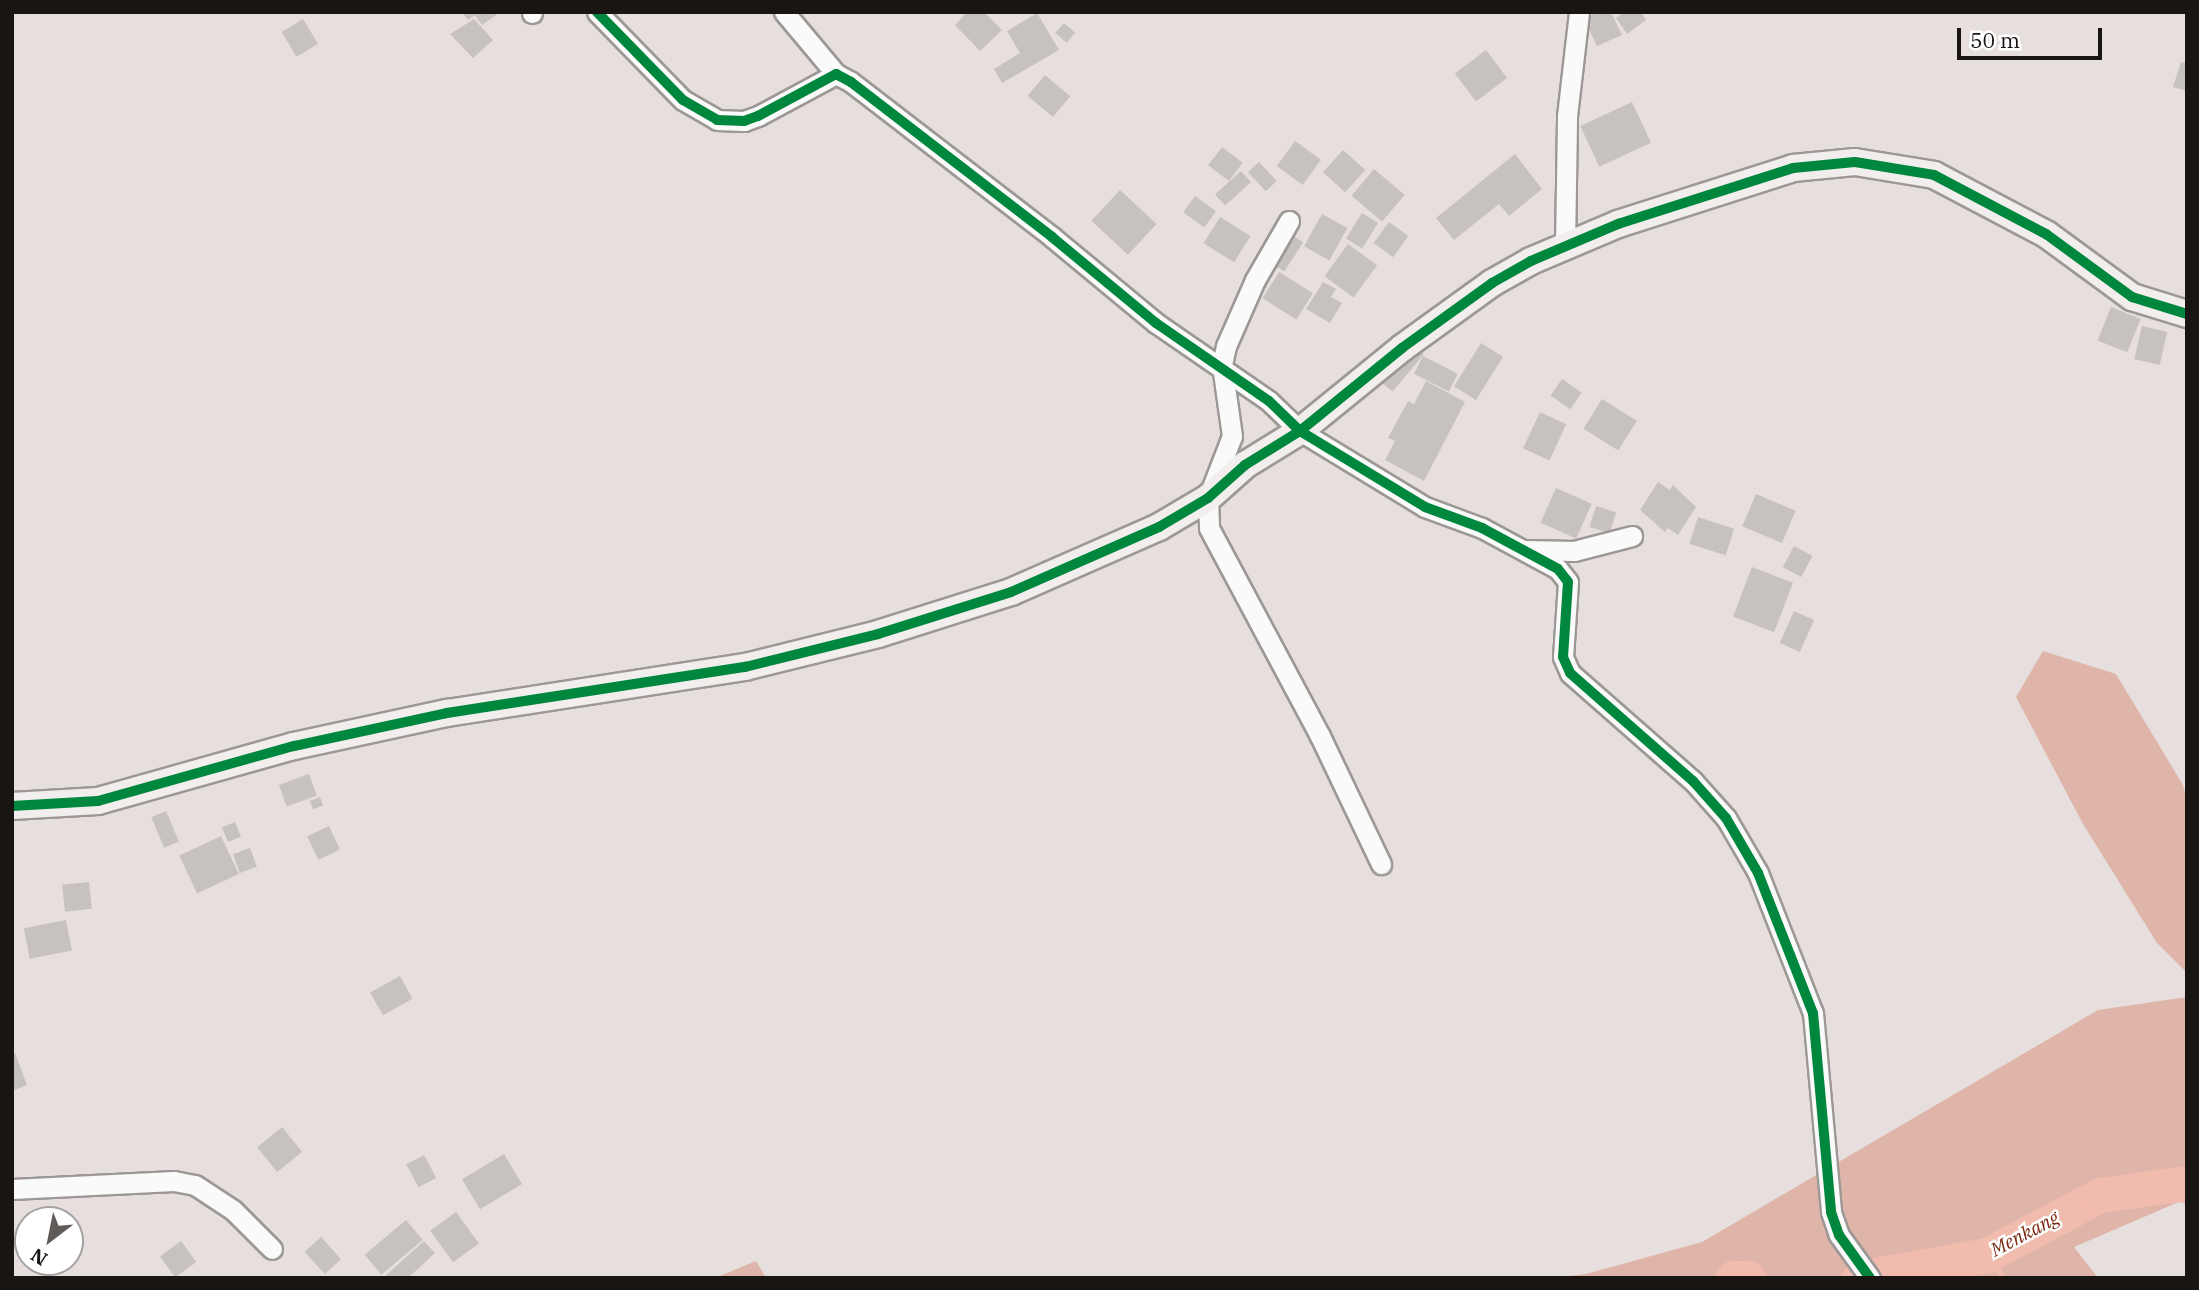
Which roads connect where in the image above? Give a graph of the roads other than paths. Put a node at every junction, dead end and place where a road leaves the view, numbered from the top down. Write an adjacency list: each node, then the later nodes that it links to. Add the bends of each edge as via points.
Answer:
1 (597, 12): 4 (street, via 658,76 717,120 744,121 758,116)
2 (784, 12): 4 (street)
3 (1579, 12): 6 (street, via 1567,116)
4 (836, 74): 8 (street, via 1052,237 1156,323)
5 (1289, 221): 8 (street, via 1255,280)
6 (1565, 247): 7 (street, via 1618,224 1793,168 1855,162 1891,165 1934,175 1975,192 2046,234 2132,297); 9 (street, via 1492,283 1375,368)
7 (2187, 314)
8 (1222, 365): 9 (street); 10 (street, via 1232,436)
9 (1300, 431): 10 (street, via 1245,465); 12 (street, via 1425,507)
10 (1208, 498): 13 (street, via 1159,527 1011,592 813,650 745,667 434,716 294,746 98,801); 14 (street, via 1209,528 1222,556 1315,725)
11 (1632, 536): 12 (street, via 1574,551)
12 (1525, 550): 17 (street, via 1558,569 1568,582 1563,657 1570,673 1693,781 1726,818 1758,873 1814,1013 1827,1186 1839,1235)
13 (12, 806)
14 (1381, 864)
15 (12, 1189): 16 (street, via 174,1181 195,1185 233,1210)
16 (272, 1249)
17 (1870, 1278)

